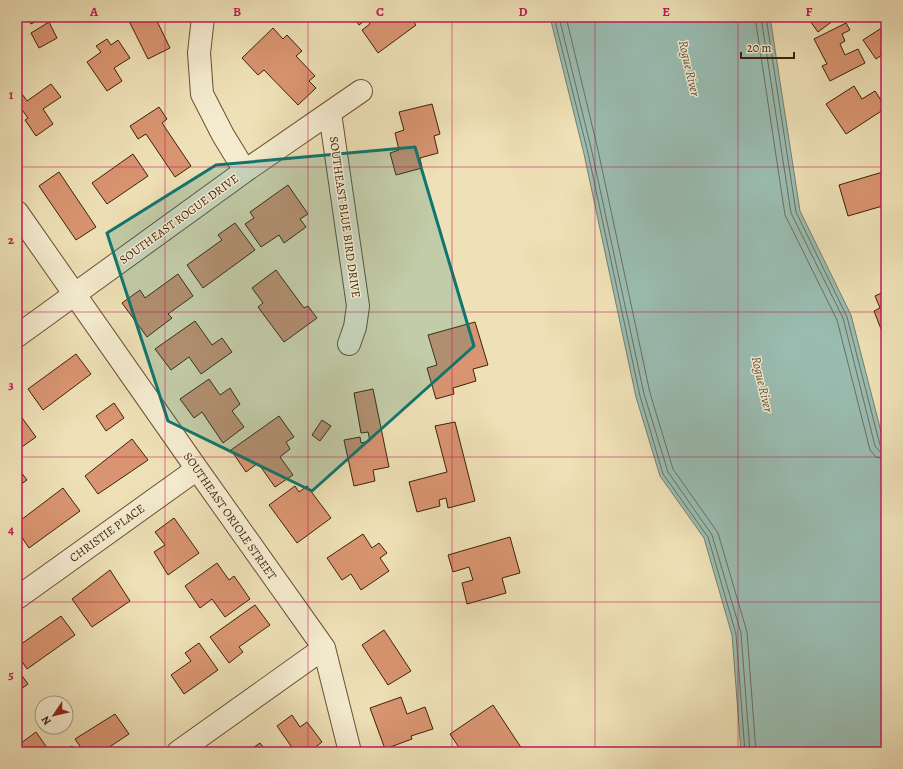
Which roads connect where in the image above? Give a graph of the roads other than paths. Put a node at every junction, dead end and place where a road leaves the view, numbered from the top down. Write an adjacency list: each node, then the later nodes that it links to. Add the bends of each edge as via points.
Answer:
1 (203, 17): 4 (street, SOUTHEAST ROGUE DRIVE, via 200,53 202,94)
2 (362, 91): 3 (street)
3 (330, 113): 4 (street); 8 (street, SOUTHEAST BLUE BIRD DRIVE, via 358,306)
4 (245, 171): 6 (street, SOUTHEAST ROGUE DRIVE)
5 (17, 212): 6 (street, SOUTHEAST ORIOLE STREET)
6 (75, 295): 7 (street, SOUTHEAST ROGUE DRIVE); 9 (street, SOUTHEAST ORIOLE STREET)
7 (17, 336)
8 (349, 344)
9 (197, 469): 10 (street, CHRISTIE PLACE); 11 (street, SOUTHEAST ORIOLE STREET)
10 (17, 598)
11 (324, 648): 12 (street); 13 (street, SOUTHEAST ORIOLE STREET)
12 (178, 752)
13 (350, 752)

